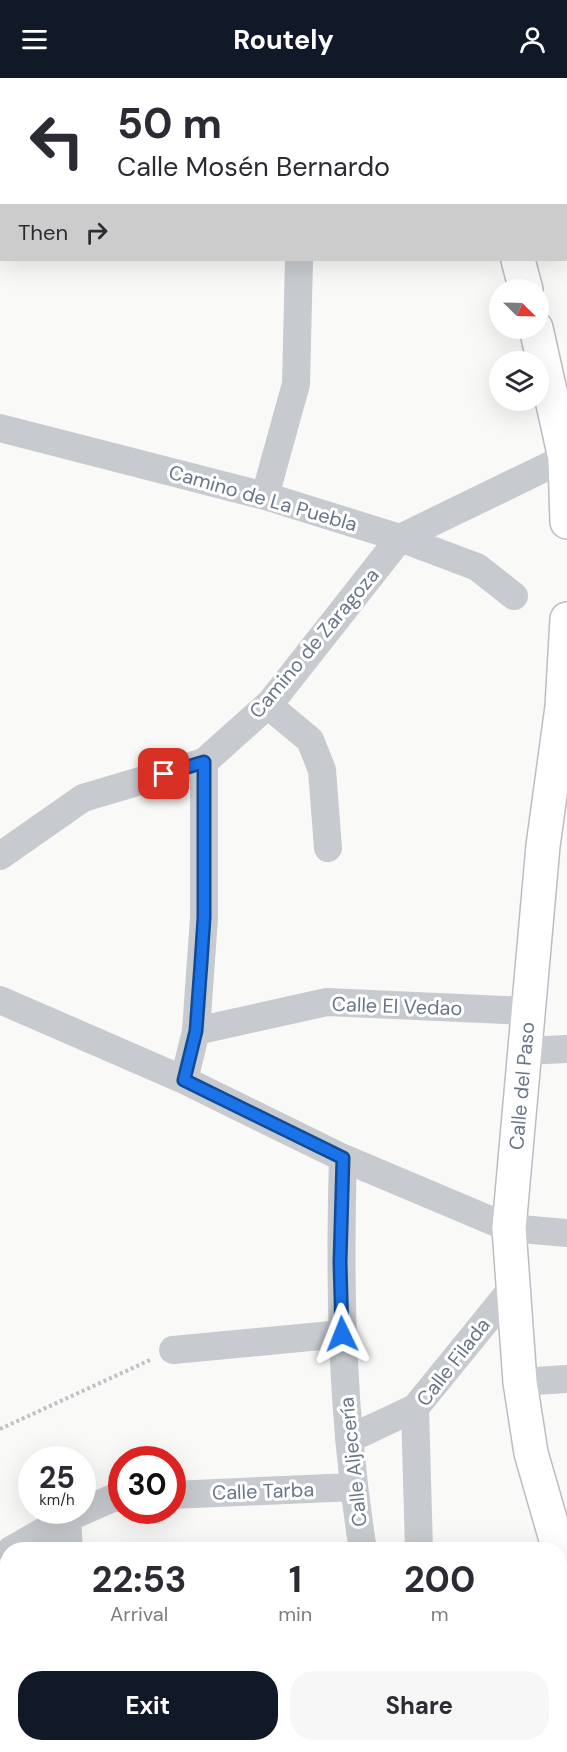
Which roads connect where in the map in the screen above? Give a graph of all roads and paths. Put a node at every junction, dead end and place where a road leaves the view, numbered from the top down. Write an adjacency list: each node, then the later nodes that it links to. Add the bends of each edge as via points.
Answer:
1 (299, 261): 8 (street, via 296,384)
2 (518, 261): 3 (main road)
3 (523, 279)
4 (541, 339): 5 (main road)
5 (557, 377): 7 (main road)
6 (0, 428): 8 (street, Camino de La Puebla)
7 (565, 458): 9 (main road); 10 (street, Camino de Zaragoza)
8 (265, 496): 10 (street, Camino de La Puebla)
9 (567, 522)
10 (400, 538): 11 (street, Camino de La Puebla, via 477,567); 13 (street, Camino de Zaragoza)
11 (514, 596)
12 (567, 619): 14 (main road, Calle del Paso)
13 (268, 705): 15 (street, Camino de Zaragoza); 16 (street, via 310,740 322,770)
14 (565, 708): 19 (main road, Calle del Paso, via 543,846)
15 (204, 762): 17 (street, Camino de Zaragoza, via 83,798); 20 (street, via 204,918)
16 (328, 848)
17 (0, 856)
18 (0, 1000): 23 (street)
19 (529, 1011): 20 (street, Calle El Vedao, via 327,1002); 22 (main road, Calle del Paso)
20 (196, 1031): 23 (street)
21 (567, 1049): 22 (street)
22 (525, 1051): 25 (main road, Calle del Paso)
23 (184, 1080): 24 (street)
24 (343, 1158): 25 (street); 28 (street, Calle Aljecería)
25 (509, 1228): 26 (street); 27 (main road, Calle del Paso)
26 (567, 1233)
27 (512, 1290): 31 (main road, Calle del Paso); 32 (street, Calle Filada)
28 (342, 1334): 29 (street); 34 (street, Calle Aljecería)
29 (173, 1350): 33 (path)
30 (567, 1379): 31 (street)
31 (520, 1382): 43 (main road, Calle del Paso, via 531,1453)
32 (415, 1408): 34 (street); 42 (street, Calle Filada)
33 (0, 1429)
34 (349, 1439): 35 (street, Calle Aljecería)
35 (353, 1488): 36 (street, Calle Tarba); 41 (street, Calle Aljecería)
36 (186, 1494)
37 (56, 1524): 39 (street)
38 (67, 1524): 40 (street)
39 (25, 1542)
40 (68, 1542)
41 (362, 1542)
42 (420, 1542)
43 (556, 1542)

